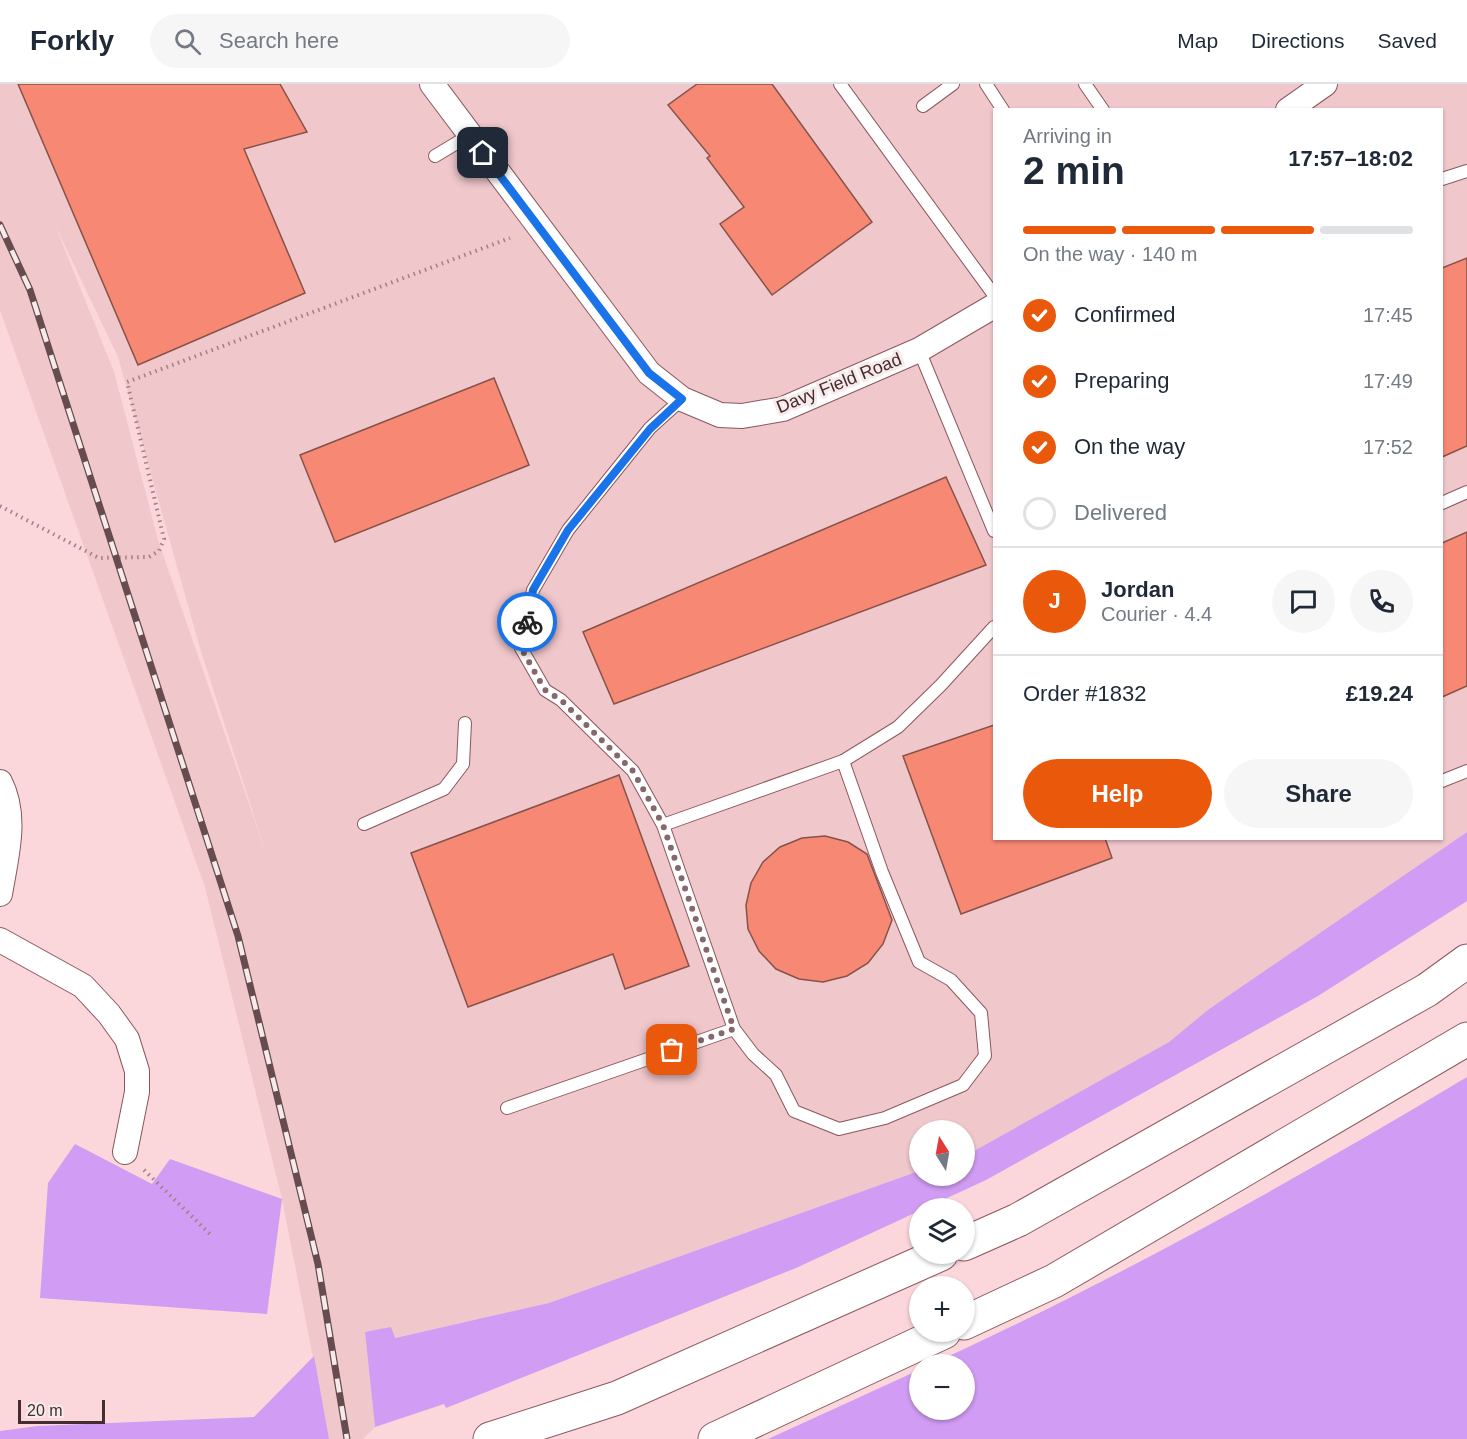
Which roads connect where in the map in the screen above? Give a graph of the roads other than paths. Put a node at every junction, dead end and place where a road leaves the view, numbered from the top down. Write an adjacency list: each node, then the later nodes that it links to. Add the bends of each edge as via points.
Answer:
1 (432, 84): 11 (street, Davy Field Road)
2 (840, 84): 15 (lane)
3 (953, 84): 7 (lane)
4 (986, 84): 8 (lane)
5 (1085, 84): 9 (lane)
6 (1325, 84): 10 (street)
7 (923, 106)
8 (1002, 108)
9 (1102, 108)
10 (1291, 108)
11 (470, 135): 12 (lane); 18 (street, Davy Field Road, via 649,373)
12 (435, 156)
13 (1467, 171): 14 (lane)
14 (1443, 178)
15 (993, 294)
16 (993, 307): 17 (street, Davy Field Road)
17 (919, 350): 18 (street, Davy Field Road, via 783,409 742,416 720,415); 21 (lane)
18 (682, 399): 29 (lane, via 650,429 568,530 533,590 521,648 545,690 561,700 633,771)
19 (1467, 492): 20 (lane)
20 (1443, 503)
21 (993, 529)
22 (993, 628): 24 (lane, via 898,726)
23 (465, 723): 28 (lane, via 463,764 444,789)
24 (843, 761): 29 (lane); 33 (lane, via 919,962 951,980 981,1013 985,1056 963,1085 885,1118 839,1129 794,1111 776,1075)
25 (1467, 771): 26 (lane)
26 (1443, 781)
27 (0, 782): 30 (street, via 8,798 11,819)
28 (364, 824)
29 (663, 825): 33 (lane)
30 (0, 894)
31 (0, 940): 36 (street, via 84,986 127,1040 137,1071 137,1092)
32 (1467, 961): 37 (highway, via 1407,1001 1018,1220)
33 (734, 1029): 35 (lane)
34 (1467, 1040): 39 (highway, via 1054,1281)
35 (507, 1108)
36 (125, 1152)
37 (975, 1239)
38 (918, 1264): 41 (highway, via 617,1398)
39 (975, 1318)
40 (923, 1342): 42 (highway)
41 (490, 1439)
42 (716, 1439)

